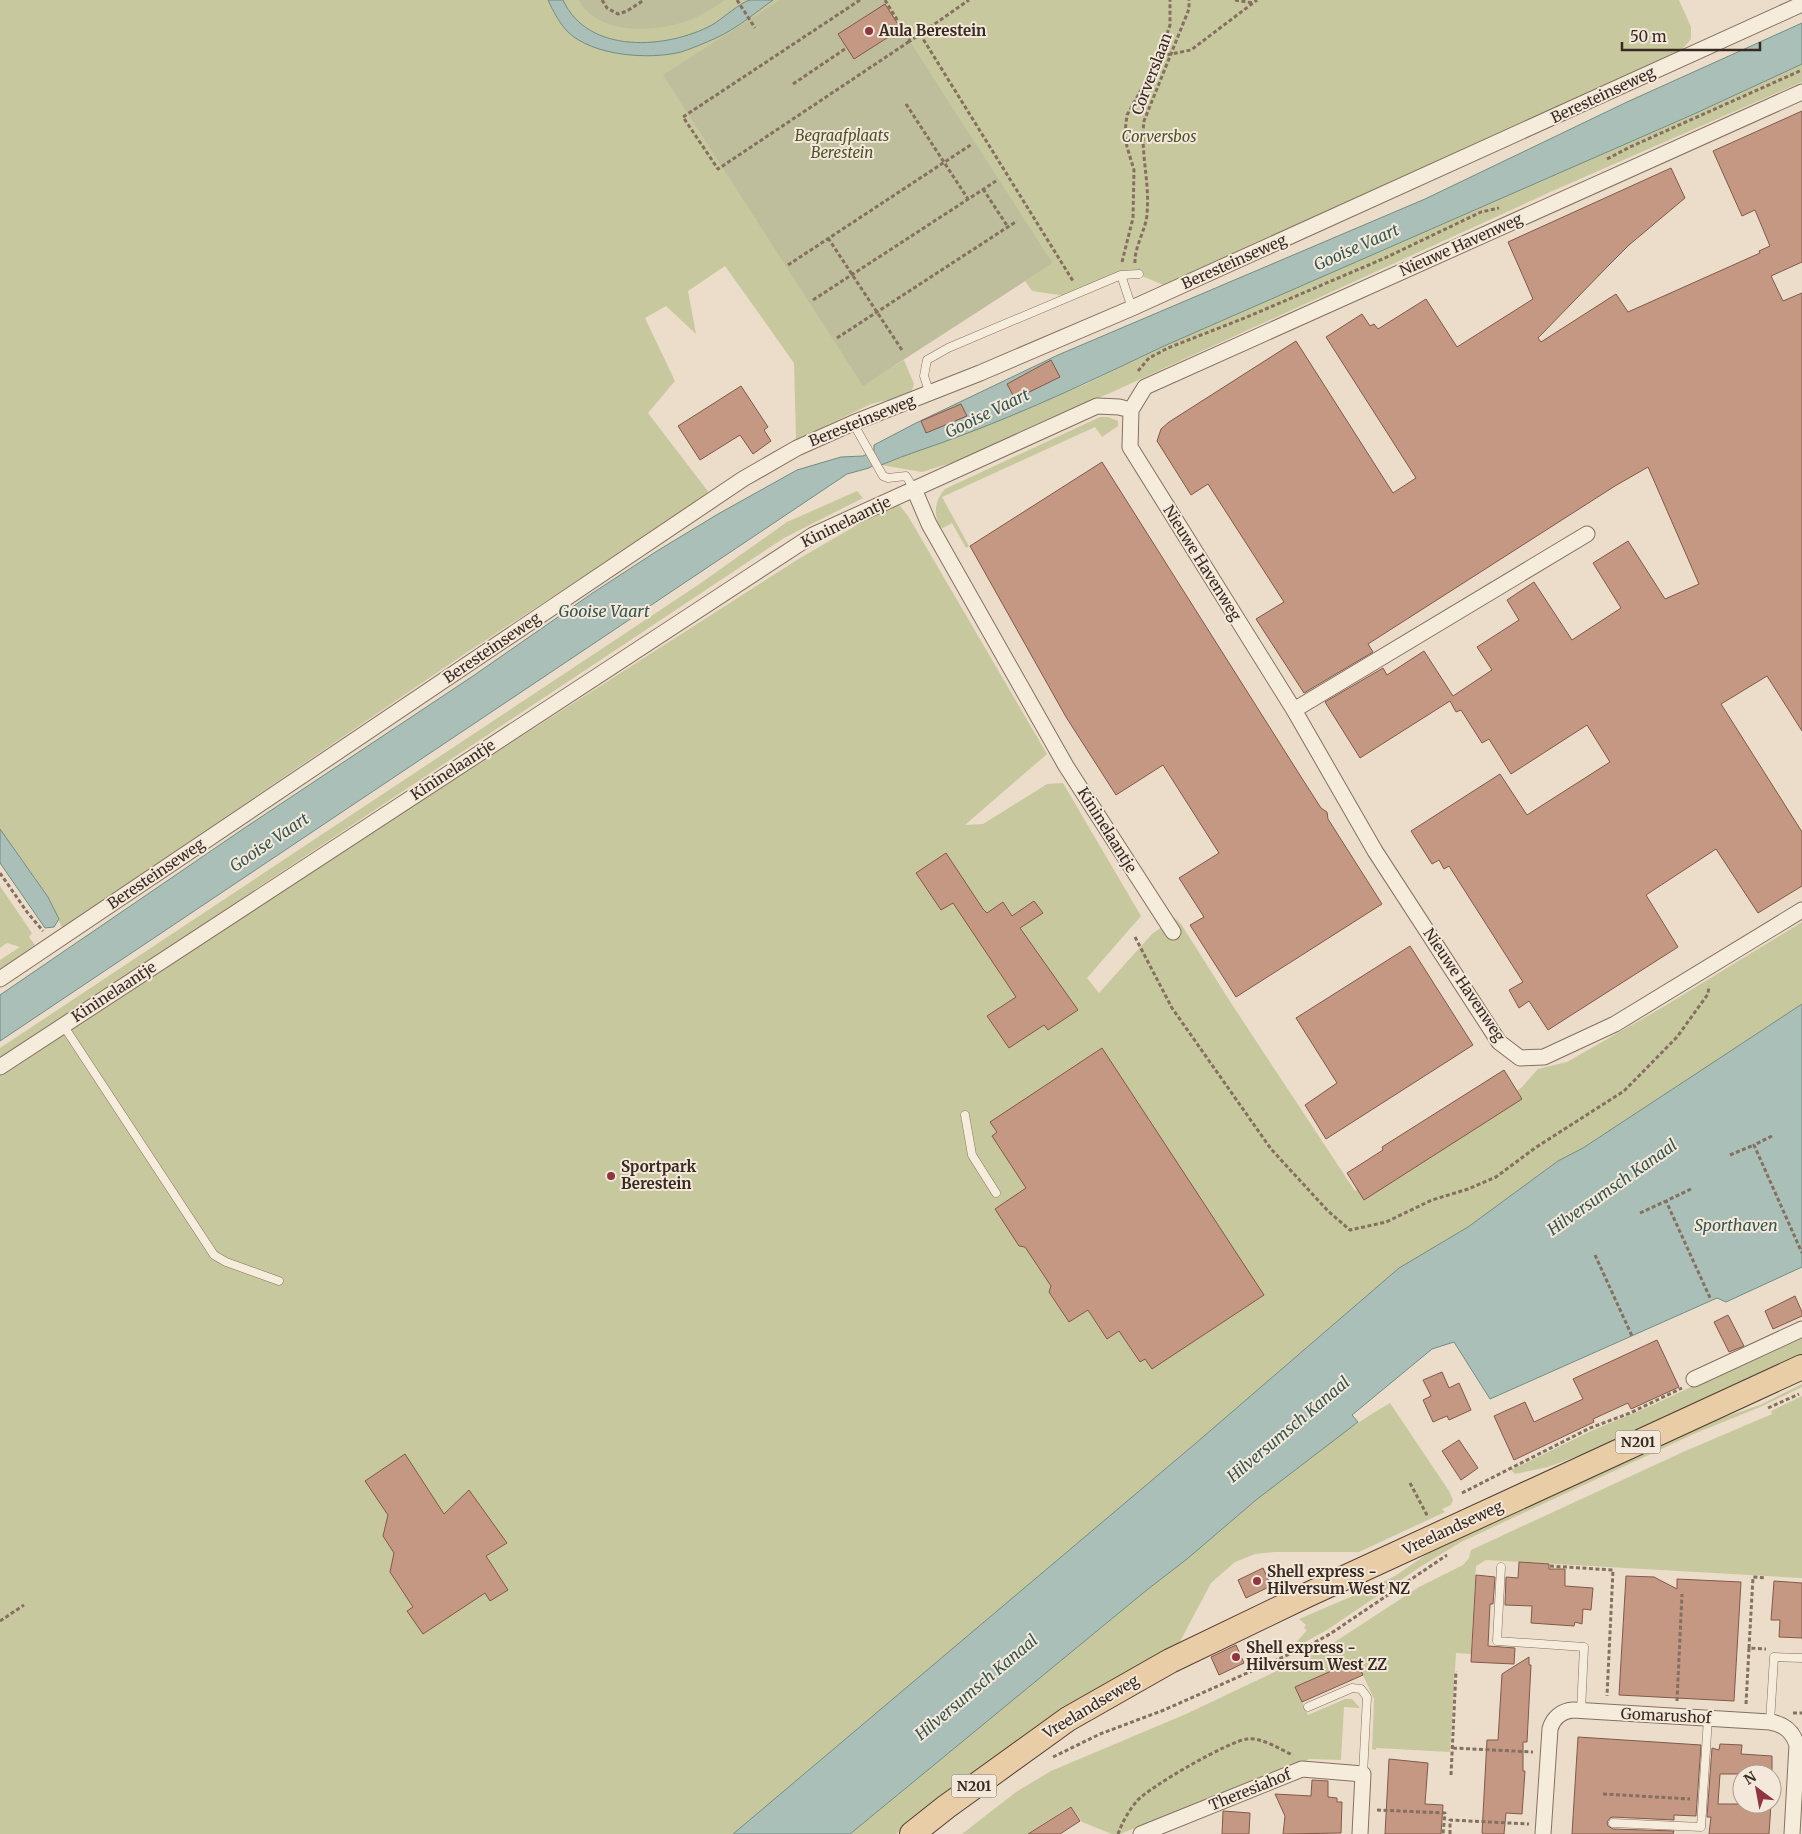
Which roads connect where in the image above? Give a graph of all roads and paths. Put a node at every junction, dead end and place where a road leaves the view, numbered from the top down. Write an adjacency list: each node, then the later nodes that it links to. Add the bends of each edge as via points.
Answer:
1 (602, 0): 2 (path, via 607,8 618,14)
2 (644, 0)
3 (737, 0): 13 (path)
4 (860, 0): 15 (path, via 683,117 718,169)
5 (885, 0): 15 (path)
6 (969, 0): 14 (path)
7 (1170, 0): 18 (path, via 1170,25)
8 (1189, 0): 17 (path, Corverslaan, via 1190,9)
9 (1235, 0): 11 (path)
10 (1257, 0): 11 (path)
11 (1253, 3): 17 (path, via 1191,50)
12 (1802, 4): 39 (street, Beresteinseweg)
13 (755, 28)
14 (920, 34): 15 (path); 37 (path, via 1073,280)
15 (910, 40)
16 (845, 49): 20 (path)
17 (1171, 54): 18 (path); 34 (path, Corverslaan, via 1144,120 1142,136 1149,191 1147,217 1134,260)
18 (1160, 56): 36 (path, via 1127,115 1125,132 1134,170 1133,218)
19 (1802, 70): 25 (path)
20 (793, 84)
21 (1802, 92): 45 (street, Nieuwe Havenweg, via 1146,387)
22 (906, 104): 24 (path)
23 (972, 144): 24 (path)
24 (944, 163): 28 (path); 32 (path)
25 (1599, 164)
26 (996, 181): 27 (path)
27 (983, 189): 28 (path); 31 (path)
28 (968, 199): 35 (path)
29 (1502, 208): 43 (path, via 1481,212 1385,258 1168,348 1149,358)
30 (1017, 221): 31 (path)
31 (1008, 227): 40 (path)
32 (828, 238): 33 (path); 35 (path)
33 (788, 265)
34 (1139, 274): 36 (lane)
35 (852, 275): 38 (path); 40 (path)
36 (1121, 275): 37 (lane); 39 (lane)
37 (1077, 294): 44 (lane, via 948,348 927,360 924,376)
38 (813, 300)
39 (1132, 308): 44 (street, Beresteinseweg)
40 (877, 312): 41 (path); 42 (path)
41 (837, 338)
42 (902, 350)
43 (1136, 373)
44 (930, 394): 46 (street, Beresteinseweg)
45 (1131, 410): 47 (street, via 1097,406); 49 (street, Nieuwe Havenweg, via 1130,447)
46 (853, 423): 47 (lane, Kininelaantje, via 880,473 888,478 906,476); 54 (street, Beresteinseweg, via 797,448 743,479)
47 (914, 489): 52 (street, Kininelaantje, via 929,524 1066,766); 57 (street, Kininelaantje, via 813,536)
48 (1587, 534): 49 (street)
49 (1294, 710): 55 (street, Nieuwe Havenweg, via 1375,851 1499,1042 1520,1058 1544,1057 1615,1024)
50 (0, 873): 54 (path)
51 (1802, 910): 55 (street, Nieuwe Havenweg)
52 (1173, 932)
53 (1135, 937): 55 (path, via 1172,1008 1271,1149 1350,1230 1386,1222 1432,1200 1496,1177 1534,1148 1624,1091 1677,1037 1708,994)
54 (52, 945): 56 (street, Beresteinseweg)
55 (1715, 963)
56 (0, 979)
57 (62, 1025): 58 (street, Kininelaantje); 69 (lane, via 214,1255)
58 (0, 1067)
59 (965, 1115): 64 (lane, via 972,1155)
60 (1772, 1136): 61 (path)
61 (1754, 1145): 62 (path); 67 (path)
62 (1730, 1155)
63 (1691, 1189): 65 (path)
64 (996, 1193)
65 (1666, 1201): 66 (path); 70 (path)
66 (1640, 1213)
67 (1802, 1253)
68 (1594, 1255): 72 (path)
69 (279, 1281)
70 (1711, 1300)
71 (1802, 1329): 74 (street)
72 (1632, 1336)
73 (1802, 1367): 107 (main road, Vreelandseweg / N201, via 1170,1661 1068,1719)
74 (1694, 1379): 78 (path, via 1685,1387 1590,1428)
75 (1802, 1392): 76 (path)
76 (1767, 1408)
77 (1410, 1483): 79 (path)
78 (1462, 1494)
79 (1422, 1505)
80 (1450, 1554): 98 (path, Vreelandseweg, via 1310,1645 1164,1710 1100,1734)
81 (1550, 1566): 92 (path, via 1613,1570)
82 (1502, 1567): 91 (lane, via 1497,1641 1584,1647)
83 (1766, 1578): 87 (path, via 1753,1577)
84 (1682, 1594): 93 (path)
85 (24, 1605): 86 (path)
86 (0, 1620)
87 (1750, 1648)
88 (1802, 1658): 95 (lane, via 1774,1656)
89 (1456, 1671): 96 (path)
90 (1308, 1707): 100 (lane, via 1352,1688 1361,1689 1366,1697)
91 (1581, 1711): 92 (street, Gomarushof); 97 (street, Gomarushof, via 1565,1712 1553,1722)
92 (1606, 1712): 93 (street, Gomarushof)
93 (1676, 1716): 94 (street, Gomarushof)
94 (1708, 1718): 95 (street, Gomarushof); 103 (lane)
95 (1770, 1722): 113 (street, Gomarushof, via 1788,1729 1797,1745)
96 (1453, 1748): 97 (path); 101 (path)
97 (1548, 1753): 106 (street, Gomarushof)
98 (1045, 1762)
99 (1302, 1770): 100 (street, Theresiahof); 108 (path, via 1299,1758 1257,1739 1237,1741 1154,1786 1137,1801); 109 (street, Theresiahof)
100 (1363, 1774): 104 (street)
101 (1451, 1775)
102 (1603, 1794): 103 (path)
103 (1702, 1799): 105 (lane, via 1701,1827)
104 (1361, 1809): 110 (street); 111 (path, via 1445,1813)
105 (1613, 1823)
106 (1544, 1829): 112 (path, via 1450,1820)
107 (912, 1834)
108 (1118, 1834)
109 (1141, 1834)
110 (1360, 1834)
111 (1443, 1834)
112 (1450, 1834)
113 (1792, 1834)

